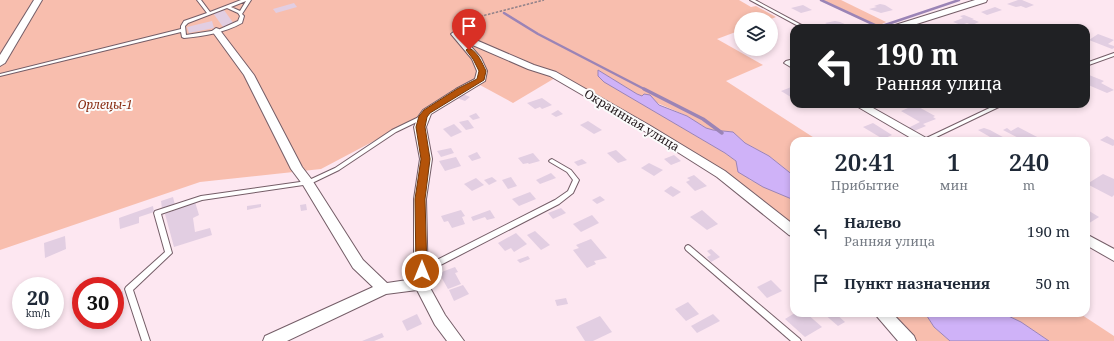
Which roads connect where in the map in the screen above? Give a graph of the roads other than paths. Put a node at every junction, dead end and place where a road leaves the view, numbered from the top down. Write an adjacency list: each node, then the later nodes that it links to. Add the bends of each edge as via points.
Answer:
1 (38, 0): 15 (street)
2 (199, 0): 8 (lane)
3 (245, 0): 7 (lane)
4 (250, 0): 9 (lane, via 246,2)
5 (752, 0): 10 (lane)
6 (983, 0): 11 (street)
7 (232, 5): 8 (lane); 9 (lane, via 228,7 234,8)
8 (209, 13): 12 (lane, via 186,22)
9 (240, 14): 13 (lane, via 240,22)
10 (797, 24)
11 (908, 24)
12 (183, 30): 13 (lane, via 184,37); 17 (lane)
13 (216, 31): 24 (street, via 249,75 298,169)
14 (1114, 54): 16 (lane)
15 (0, 63)
16 (1090, 63)
17 (0, 75)
18 (865, 108): 21 (street)
19 (993, 108): 22 (lane)
20 (423, 116): 24 (lane, via 394,131 337,169); 25 (street, Окраинная улица, via 480,80 482,71 476,58 455,34 553,74 639,123 721,174); 29 (street, via 420,127 426,159 420,199)
21 (916, 137)
22 (932, 137)
23 (552, 161): 29 (lane, via 569,171 576,180 571,192)
24 (308, 183): 30 (street, via 358,264); 32 (lane, via 202,198 157,213 169,253 129,289)
25 (790, 229)
26 (1090, 241): 28 (street)
27 (688, 248): 35 (lane)
28 (1114, 256)
29 (421, 278): 30 (street); 34 (street, via 440,320)
30 (384, 289): 33 (street)
31 (886, 317): 36 (street)
32 (146, 341)
33 (271, 341)
34 (456, 341)
35 (797, 341)
36 (908, 341)

